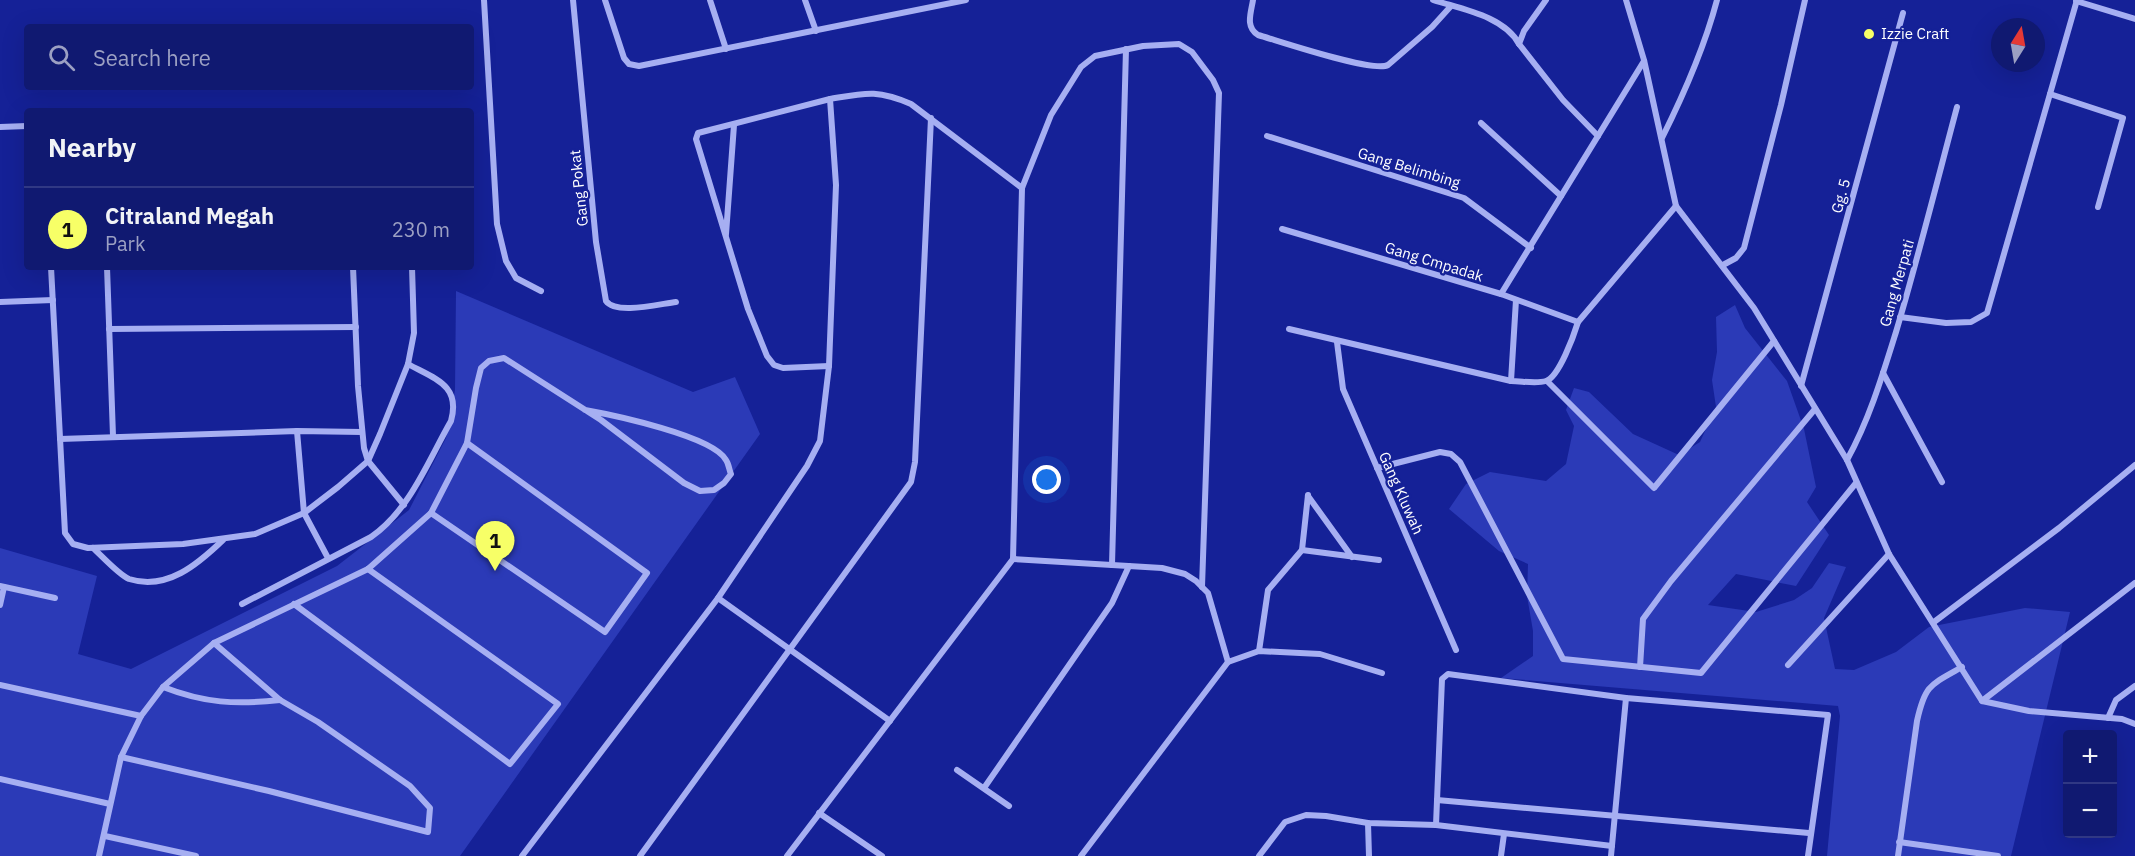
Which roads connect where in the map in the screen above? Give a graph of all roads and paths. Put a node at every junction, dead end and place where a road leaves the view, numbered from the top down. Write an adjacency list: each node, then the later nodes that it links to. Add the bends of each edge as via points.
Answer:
1 (484, 0): 45 (street, via 497,224 506,261 516,278)
2 (573, 0): 50 (street, Gang Pokat, via 596,242 606,301 620,309)
3 (605, 0): 19 (street, via 624,58 632,65)
4 (710, 0): 19 (street)
5 (805, 0): 17 (street)
6 (966, 0): 17 (street)
7 (1253, 0): 14 (street, via 1250,24 1258,35 1383,67)
8 (1433, 0): 14 (street)
9 (1546, 0): 18 (street)
10 (1626, 0): 21 (street)
11 (1717, 0): 32 (street, via 1688,84)
12 (1805, 0): 40 (street, via 1744,248)
13 (2077, 1): 16 (street); 22 (street)
14 (1451, 6): 18 (street, via 1468,9 1513,33)
15 (1903, 13): 63 (street, Gg. 5)
16 (2135, 19)
17 (816, 31): 19 (street)
18 (1519, 44): 31 (street, via 1563,100)
19 (726, 49)
20 (1126, 49): 33 (street, via 1095,56 1081,67 1051,115); 88 (street); 93 (street, via 1179,44 1204,66 1219,93)
21 (1644, 60): 31 (street); 32 (street)
22 (2050, 94): 36 (street, via 2123,118); 51 (street, via 1987,313 1971,322)
23 (830, 99): 25 (street, via 870,92 893,96); 27 (street); 59 (street, via 836,185)
24 (1957, 107): 51 (street, Gang Merpati)
25 (931, 118): 33 (street); 101 (street, via 911,482)
26 (1481, 123): 34 (street)
27 (734, 125): 38 (street); 38 (street, via 698,133 696,139)
28 (24, 126): 29 (street)
29 (0, 127)
30 (1267, 136): 39 (street, Gang Belimbing, via 1464,198)
31 (1598, 136): 34 (street)
32 (1661, 139): 35 (street)
33 (1022, 188): 86 (street)
34 (1561, 196): 39 (street)
35 (1676, 206): 40 (street); 52 (street)
36 (2098, 207)
37 (1282, 229): 46 (street, Gang Cmpadak)
38 (726, 237): 59 (street, via 748,309 774,365)
39 (1531, 248): 46 (street)
40 (1723, 265): 56 (street)
41 (51, 270): 47 (street)
42 (106, 270): 54 (street)
43 (353, 270): 53 (street)
44 (412, 270): 58 (street, via 414,333)
45 (541, 291)
46 (1501, 294): 48 (street, Gang Cmpadak)
47 (52, 300): 49 (street); 69 (street)
48 (1516, 300): 52 (street, Gang Cmpadak); 61 (street)
49 (0, 302)
50 (675, 302)
51 (1900, 317): 60 (street, Gang Merpati)
52 (1578, 322): 62 (street, via 1573,342)
53 (356, 327): 54 (street); 67 (street)
54 (109, 329): 68 (street)
55 (1289, 329): 57 (street)
56 (1774, 340): 62 (street, via 1654,488); 63 (street)
57 (1336, 342): 61 (street); 74 (street, Gang Kluwah, via 1343,389)
58 (408, 364): 71 (street); 77 (street, via 448,389 455,408)
59 (829, 366): 95 (street, via 820,441)
60 (1883, 374): 72 (street, Gang Merpati, via 1865,425); 75 (street)
61 (1511, 381): 62 (street)
62 (1547, 381)
63 (1802, 386): 64 (street)
64 (1815, 409): 72 (street); 106 (street, via 1643,620)
65 (585, 410): 65 (street, via 630,419 706,444 726,459 731,474 714,490 700,491); 70 (street, via 504,358 489,361 482,368 476,388)
66 (297, 431): 67 (street); 68 (street); 78 (street)
67 (362, 432): 71 (street)
68 (113, 436): 69 (street)
69 (60, 439): 81 (street, via 64,533 78,547)
70 (468, 443): 79 (street); 79 (street, via 647,573 605,633)
71 (368, 460): 77 (street); 78 (street)
72 (1847, 460): 76 (street)
73 (2135, 465): 99 (street)
74 (1377, 468): 102 (street, Gang Kluwah); 106 (street, via 1431,453 1451,454 1460,462 1563,660)
75 (1942, 482)
76 (1856, 483): 83 (street); 106 (street, via 1701,673)
77 (404, 505): 85 (street, via 381,530)
78 (304, 513): 80 (street, via 255,534); 85 (street)
79 (431, 513): 90 (street)
80 (224, 539): 81 (street); 81 (street, via 186,571 155,583 127,578)
81 (93, 548)
82 (1302, 550): 84 (street); 84 (street, via 1308,495); 103 (street, via 1268,590)
83 (1889, 554): 99 (street); 105 (street)
84 (1352, 556): 87 (street)
85 (328, 558): 96 (street)
86 (1013, 559): 88 (street); 117 (street)
87 (1379, 560)
88 (1112, 565): 89 (street)
89 (1129, 566): 93 (street, via 1185,574); 122 (street, via 1112,603)
90 (368, 569): 97 (street); 97 (street, via 558,704 510,764)
91 (2135, 583): 114 (street)
92 (2, 586): 94 (street); 98 (street)
93 (1202, 587): 104 (street, via 1208,593)
94 (55, 598)
95 (718, 598): 101 (street); 137 (street)
96 (242, 604)
97 (294, 604): 100 (street)
98 (0, 605)
99 (1934, 622): 107 (street)
100 (214, 643): 111 (street); 113 (street)
101 (790, 650): 117 (street); 138 (street)
102 (1456, 650)
103 (1259, 651): 104 (street); 108 (street, via 1320,654)
104 (1228, 662): 141 (street)
105 (1788, 665)
106 (1640, 667)
107 (1962, 667): 114 (street); 133 (street, via 1935,682 1922,700)
108 (1383, 673)
109 (0, 685): 115 (street)
110 (2135, 686): 116 (street, via 2116,700)
111 (163, 687): 113 (street, via 191,698 248,704); 115 (street)
112 (1626, 698): 123 (street, via 1444,676); 127 (street); 130 (street, via 1828,714)
113 (280, 700): 119 (street, via 410,786 430,808 428,832)
114 (1982, 701): 116 (street, via 2028,711)
115 (141, 716): 119 (street)
116 (2108, 718): 118 (street)
117 (890, 722): 126 (street)
118 (2135, 724)
119 (121, 757): 124 (street)
120 (957, 770): 122 (street)
121 (0, 779): 124 (street)
122 (984, 788): 125 (street)
123 (1437, 800): 127 (street); 129 (street)
124 (110, 804): 132 (street)
125 (1010, 806)
126 (819, 813): 139 (street); 140 (street)
127 (1615, 817): 130 (street); 134 (street)
128 (1368, 823): 129 (street); 142 (street, via 1306,815 1285,822); 143 (street)
129 (1436, 825): 131 (street)
130 (1809, 833): 146 (street)
131 (1504, 834): 134 (street); 144 (street)
132 (105, 836): 135 (street); 136 (street)
133 (1899, 842): 147 (street); 148 (street)
134 (1612, 846): 145 (street)
135 (99, 856)
136 (196, 856)
137 (522, 856)
138 (640, 856)
139 (787, 856)
140 (882, 856)
141 (1081, 856)
142 (1259, 856)
143 (1369, 856)
144 (1501, 856)
145 (1611, 856)
146 (1808, 856)
147 (1898, 856)
148 (1998, 856)

